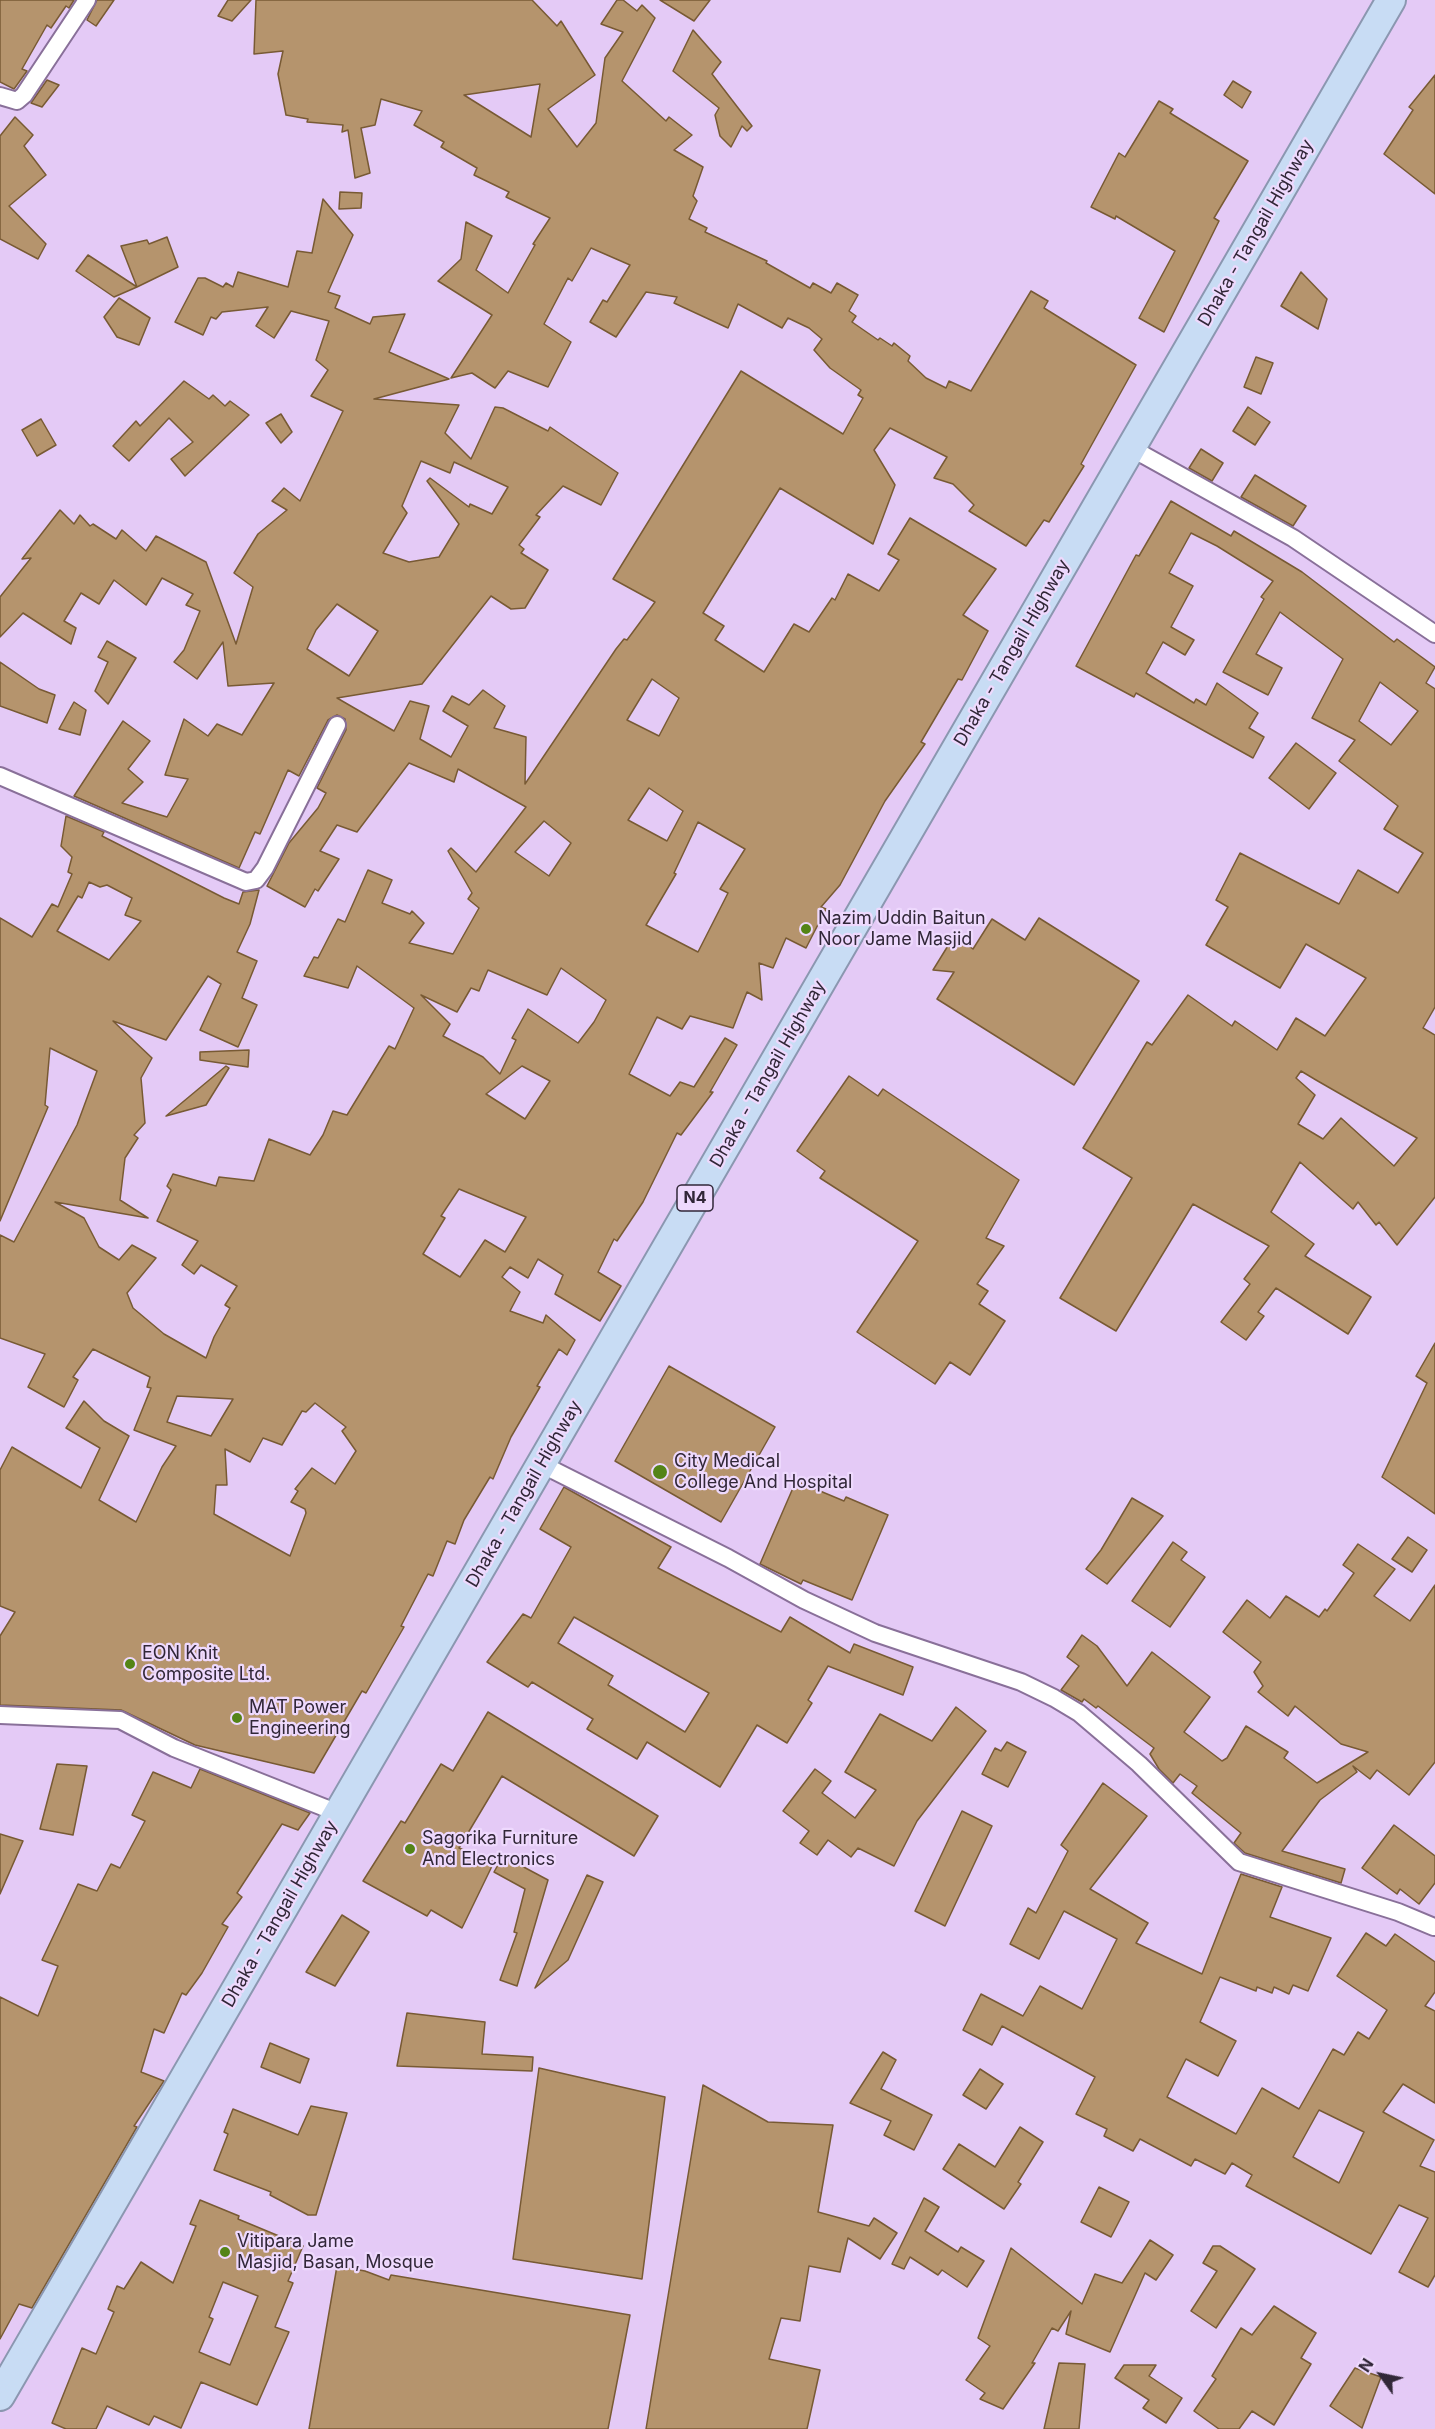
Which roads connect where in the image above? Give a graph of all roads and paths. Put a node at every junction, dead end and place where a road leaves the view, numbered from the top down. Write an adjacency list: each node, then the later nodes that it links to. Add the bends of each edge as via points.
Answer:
1 (87, 0): 3 (street, via 24,95 17,101)
2 (1391, 0): 4 (highway, Dhaka - Tangail Highway / N4)
3 (0, 96)
4 (1131, 448): 5 (street, via 1293,538); 8 (highway, Dhaka - Tangail Highway / N4)
5 (1435, 634)
6 (338, 725): 7 (street, via 265,868 256,880 246,882)
7 (0, 776)
8 (541, 1464): 10 (highway, Dhaka - Tangail Highway / N4); 11 (street, via 875,1634 1021,1682 1054,1698 1078,1713 1138,1764 1239,1862 1398,1911)
9 (0, 1715): 10 (street, via 120,1720 174,1748)
10 (338, 1813): 12 (highway, Dhaka - Tangail Highway / N4)
11 (1434, 1928)
12 (0, 2396)

